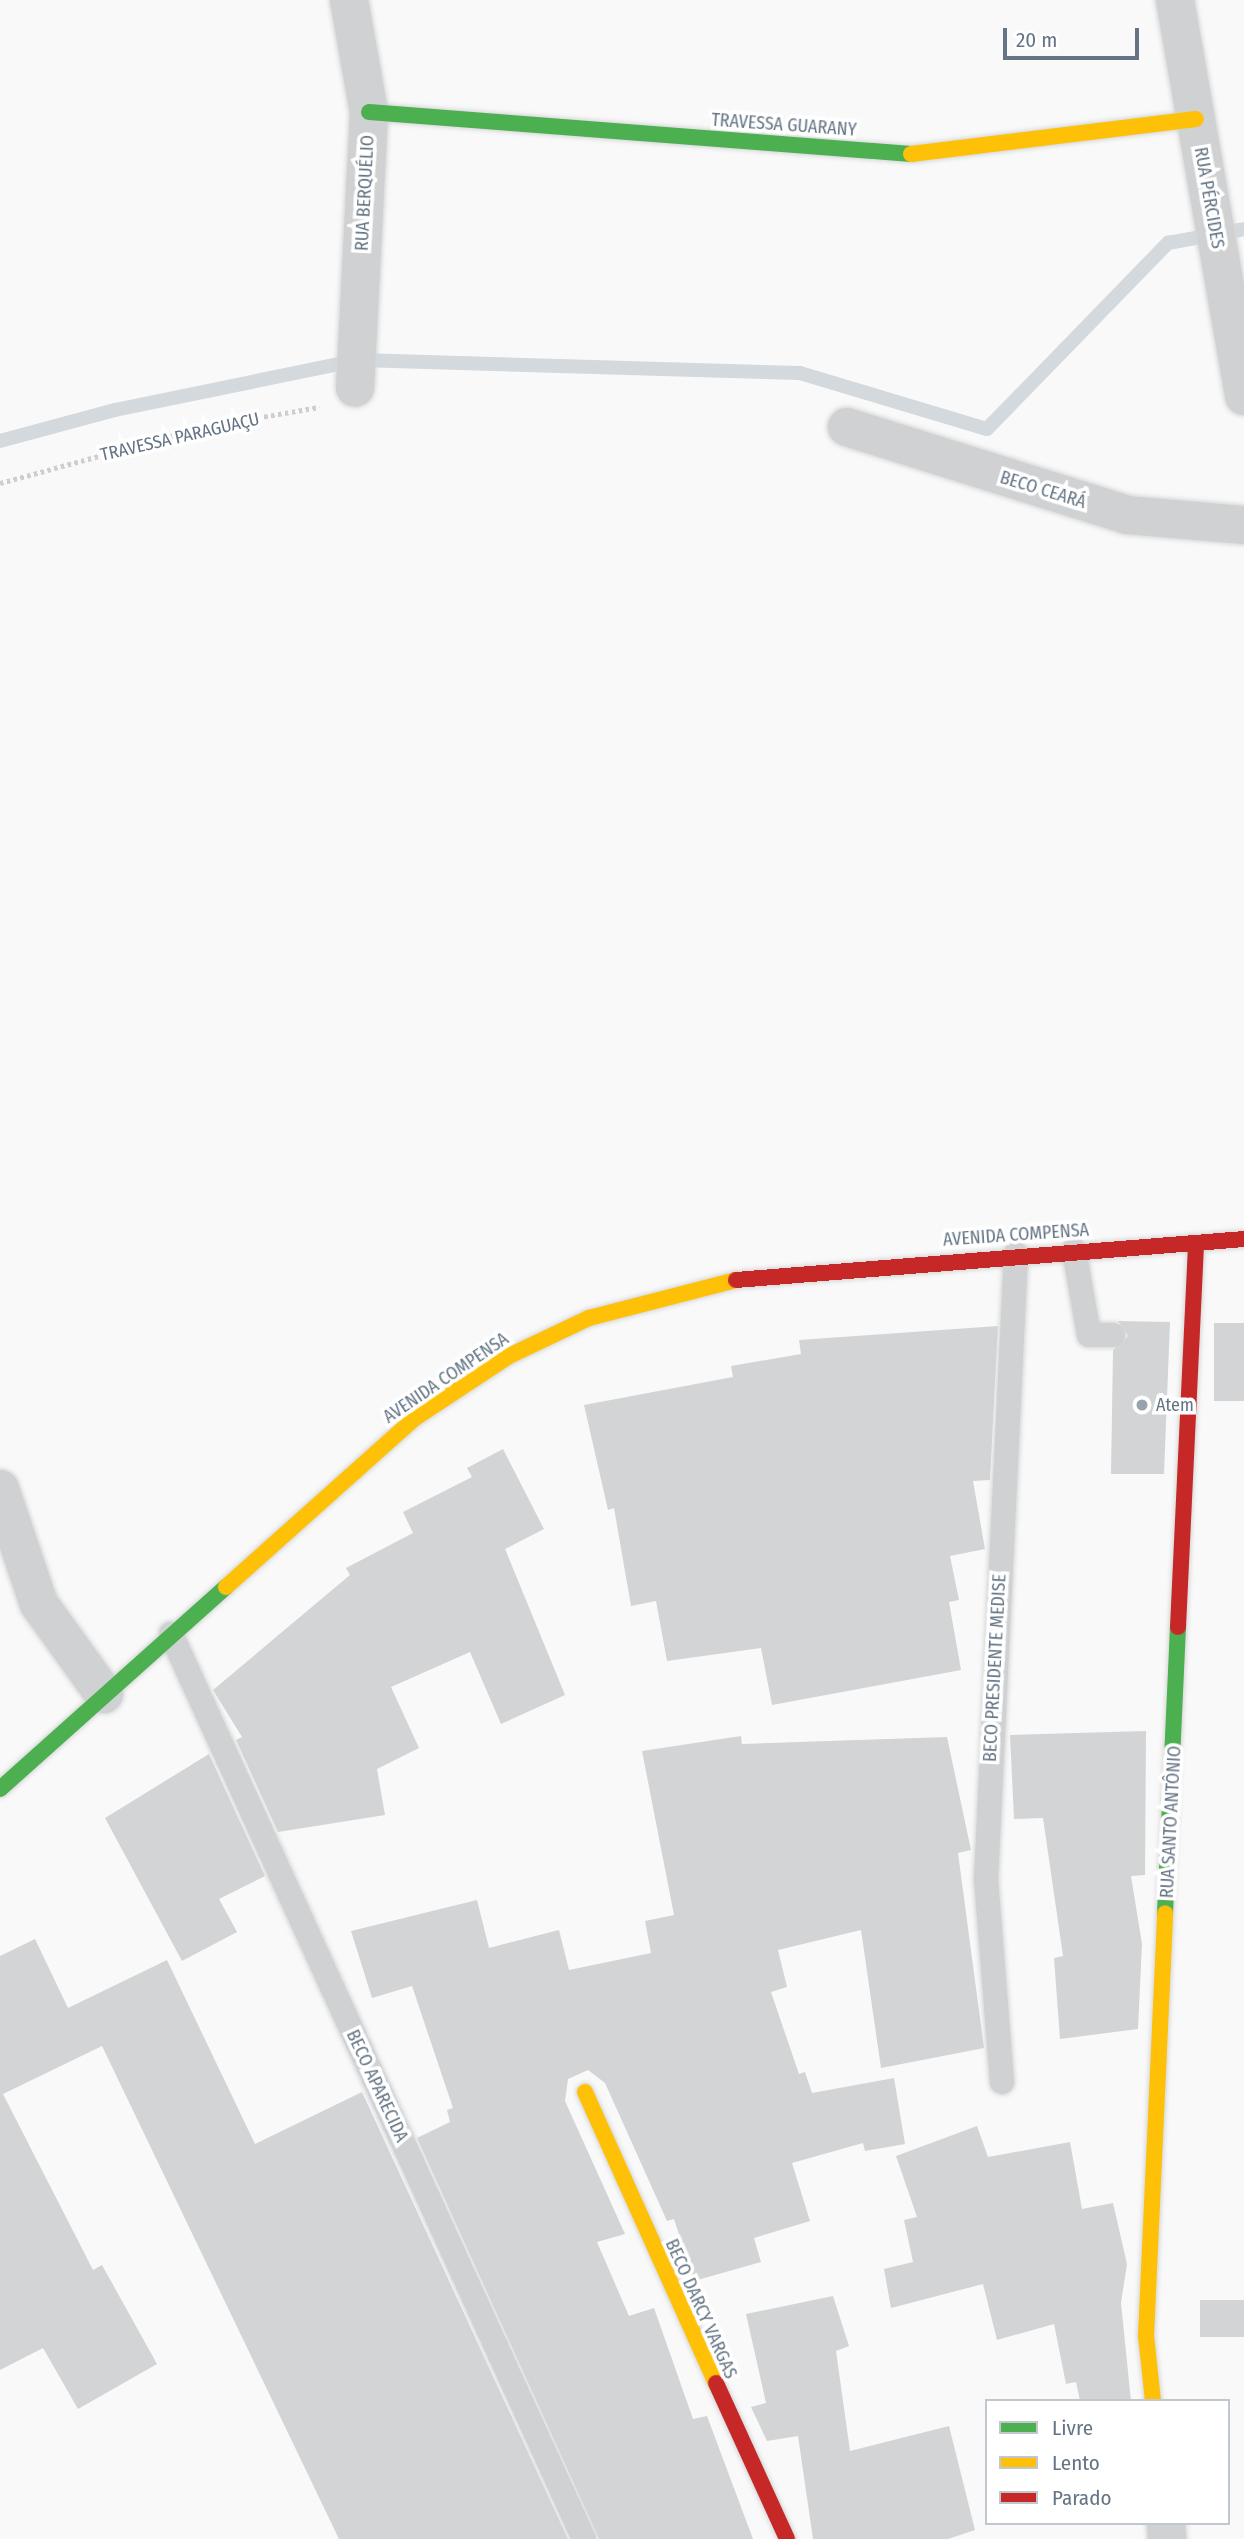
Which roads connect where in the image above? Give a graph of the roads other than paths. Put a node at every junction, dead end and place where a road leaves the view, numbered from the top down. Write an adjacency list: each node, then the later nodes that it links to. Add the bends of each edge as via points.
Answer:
1 (349, 0): 3 (street, RUA BERQUÉLIO)
2 (1175, 0): 4 (street, RUA PÉRCIDES)
3 (369, 112): 4 (street, TRAVESSA GUARANY, via 923,155); 6 (street, RUA BERQUÉLIO)
4 (1196, 119): 5 (street, RUA PÉRCIDES)
5 (1235, 293): 7 (street, RUA PÉRCIDES)
6 (355, 388)
7 (1244, 396)
8 (848, 427): 9 (street, BECO CEARÁ, via 1127,515)
9 (1244, 525)
10 (1244, 1239): 11 (street, AVENIDA COMPENSA)
11 (1196, 1243): 12 (street, AVENIDA COMPENSA); 21 (street, RUA SANTO ANTÔNIO, via 1184,1334 1146,2336)
12 (1074, 1250): 13 (street, AVENIDA COMPENSA); 14 (lane, via 1089,1335)
13 (1016, 1254): 16 (street, AVENIDA COMPENSA, via 773,1275 686,1289 589,1318 509,1356 415,1418); 19 (lane, BECO PRESIDENTE MEDISE, via 986,1880)
14 (1113, 1335)
15 (0, 1489): 17 (street, via 39,1604)
16 (171, 1634): 17 (street, AVENIDA COMPENSA); 22 (lane, BECO APARECIDA)
17 (104, 1694): 18 (street, AVENIDA COMPENSA)
18 (0, 1789)
19 (1002, 2082)
20 (585, 2092): 23 (street, BECO DARCY VARGAS)
21 (1153, 2399)
22 (584, 2539)
23 (787, 2539)

